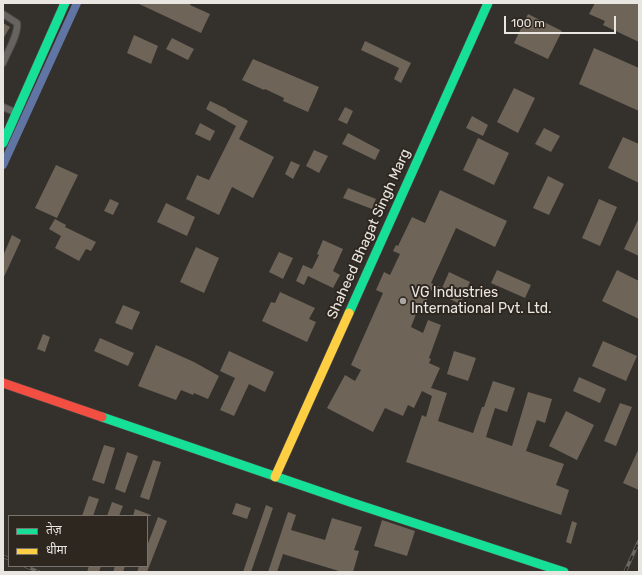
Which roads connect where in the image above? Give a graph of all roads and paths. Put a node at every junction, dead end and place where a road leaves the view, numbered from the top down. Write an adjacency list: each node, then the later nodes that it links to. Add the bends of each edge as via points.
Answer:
1 (65, 3): 6 (street)
2 (488, 3): 9 (street, Shaheed Bhagat Singh Marg)
3 (3, 14): 4 (street, via 18,26)
4 (3, 63)
5 (3, 106): 6 (street)
6 (17, 113): 7 (street)
7 (3, 143)
8 (3, 383): 9 (street)
9 (275, 477): 10 (street)
10 (564, 572)

